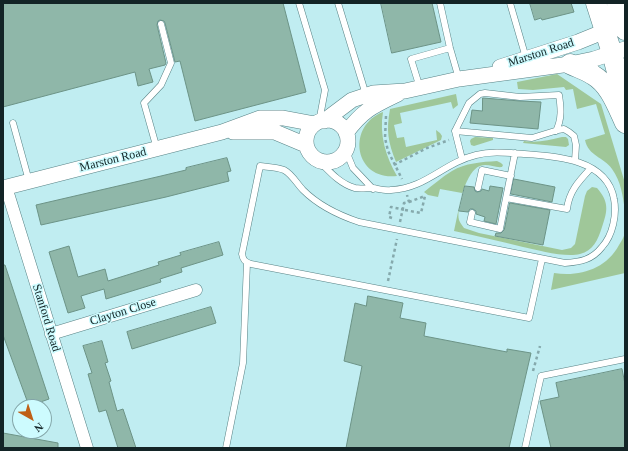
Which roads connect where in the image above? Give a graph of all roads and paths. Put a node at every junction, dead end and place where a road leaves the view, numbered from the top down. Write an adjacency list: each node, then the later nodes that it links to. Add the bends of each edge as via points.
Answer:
1 (299, 3): 20 (lane, via 325,90)
2 (338, 3): 16 (lane)
3 (440, 3): 9 (lane)
4 (510, 3): 11 (lane)
5 (596, 3): 8 (highway)
6 (617, 3): 8 (highway)
7 (161, 24): 27 (lane, via 171,63 161,85 144,103)
8 (620, 27): 10 (highway); 11 (street, Marston Road)
9 (450, 48): 13 (lane); 14 (lane, via 411,59)
10 (619, 51): 12 (street, Marston Road); 17 (highway)
11 (526, 58): 13 (street, Marston Road)
12 (570, 64): 13 (street, Marston Road); 21 (highway, via 600,80 610,91)
13 (459, 79): 14 (street, Marston Road)
14 (420, 88): 15 (street, Marston Road)
15 (405, 91): 16 (street, Marston Road, via 373,92); 24 (street, Marston Road, via 370,107 356,119)
16 (366, 95): 20 (street, Marston Road, via 352,100)
17 (625, 103)
18 (386, 114): 33 (path, via 385,138)
19 (13, 122): 36 (lane)
20 (320, 122): 23 (street, Marston Road, via 260,118); 24 (street, Marston Road, via 337,123); 26 (street, Marston Road, via 307,133)
21 (625, 123)
22 (556, 131): 25 (lane, via 532,138); 25 (lane, via 561,118 559,95 520,97 485,93 469,103); 32 (lane, via 564,129 574,136)
23 (222, 132): 26 (street, Marston Road, via 275,132); 27 (street, Marston Road)
24 (346, 134): 28 (street)
25 (456, 134): 30 (lane); 33 (path)
26 (306, 145): 31 (street, via 312,157)
27 (157, 149): 36 (street, Marston Road)
28 (346, 151): 31 (street, via 337,160); 38 (lane, via 353,168)
29 (515, 153): 30 (lane, via 476,154); 32 (lane); 35 (lane)
30 (462, 159): 39 (lane, via 423,182)
31 (319, 161): 38 (lane, via 342,182 355,188)
32 (575, 161): 34 (lane)
33 (394, 165): 39 (path)
34 (591, 168): 41 (lane, via 573,188 567,209); 46 (lane, via 610,185 615,206 614,220 603,247 580,262 565,263)
35 (511, 176): 40 (lane, via 482,170); 41 (lane)
36 (29, 181): 37 (street, Marston Road)
37 (4, 187): 50 (street, Stanford Road)
38 (373, 188): 39 (lane)
39 (405, 188): 42 (path)
40 (478, 188)
41 (506, 198): 43 (lane, via 500,228 470,222)
42 (409, 202): 44 (path, via 404,203); 44 (path, bridge, via 425,196 421,213 391,207 389,217)
43 (472, 213)
44 (401, 220): 45 (path)
45 (399, 229): 46 (lane); 47 (lane, via 340,216 304,191 288,173 260,166 242,254); 49 (path)
46 (542, 259): 49 (lane, via 529,318)
47 (247, 263): 49 (lane); 53 (lane, via 243,363)
48 (196, 290): 50 (street, Clayton Close)
49 (386, 291)
50 (51, 334): 52 (street, Stanford Road)
51 (625, 359): 54 (lane, via 541,376)
52 (87, 448)
53 (226, 448)
54 (525, 448)

